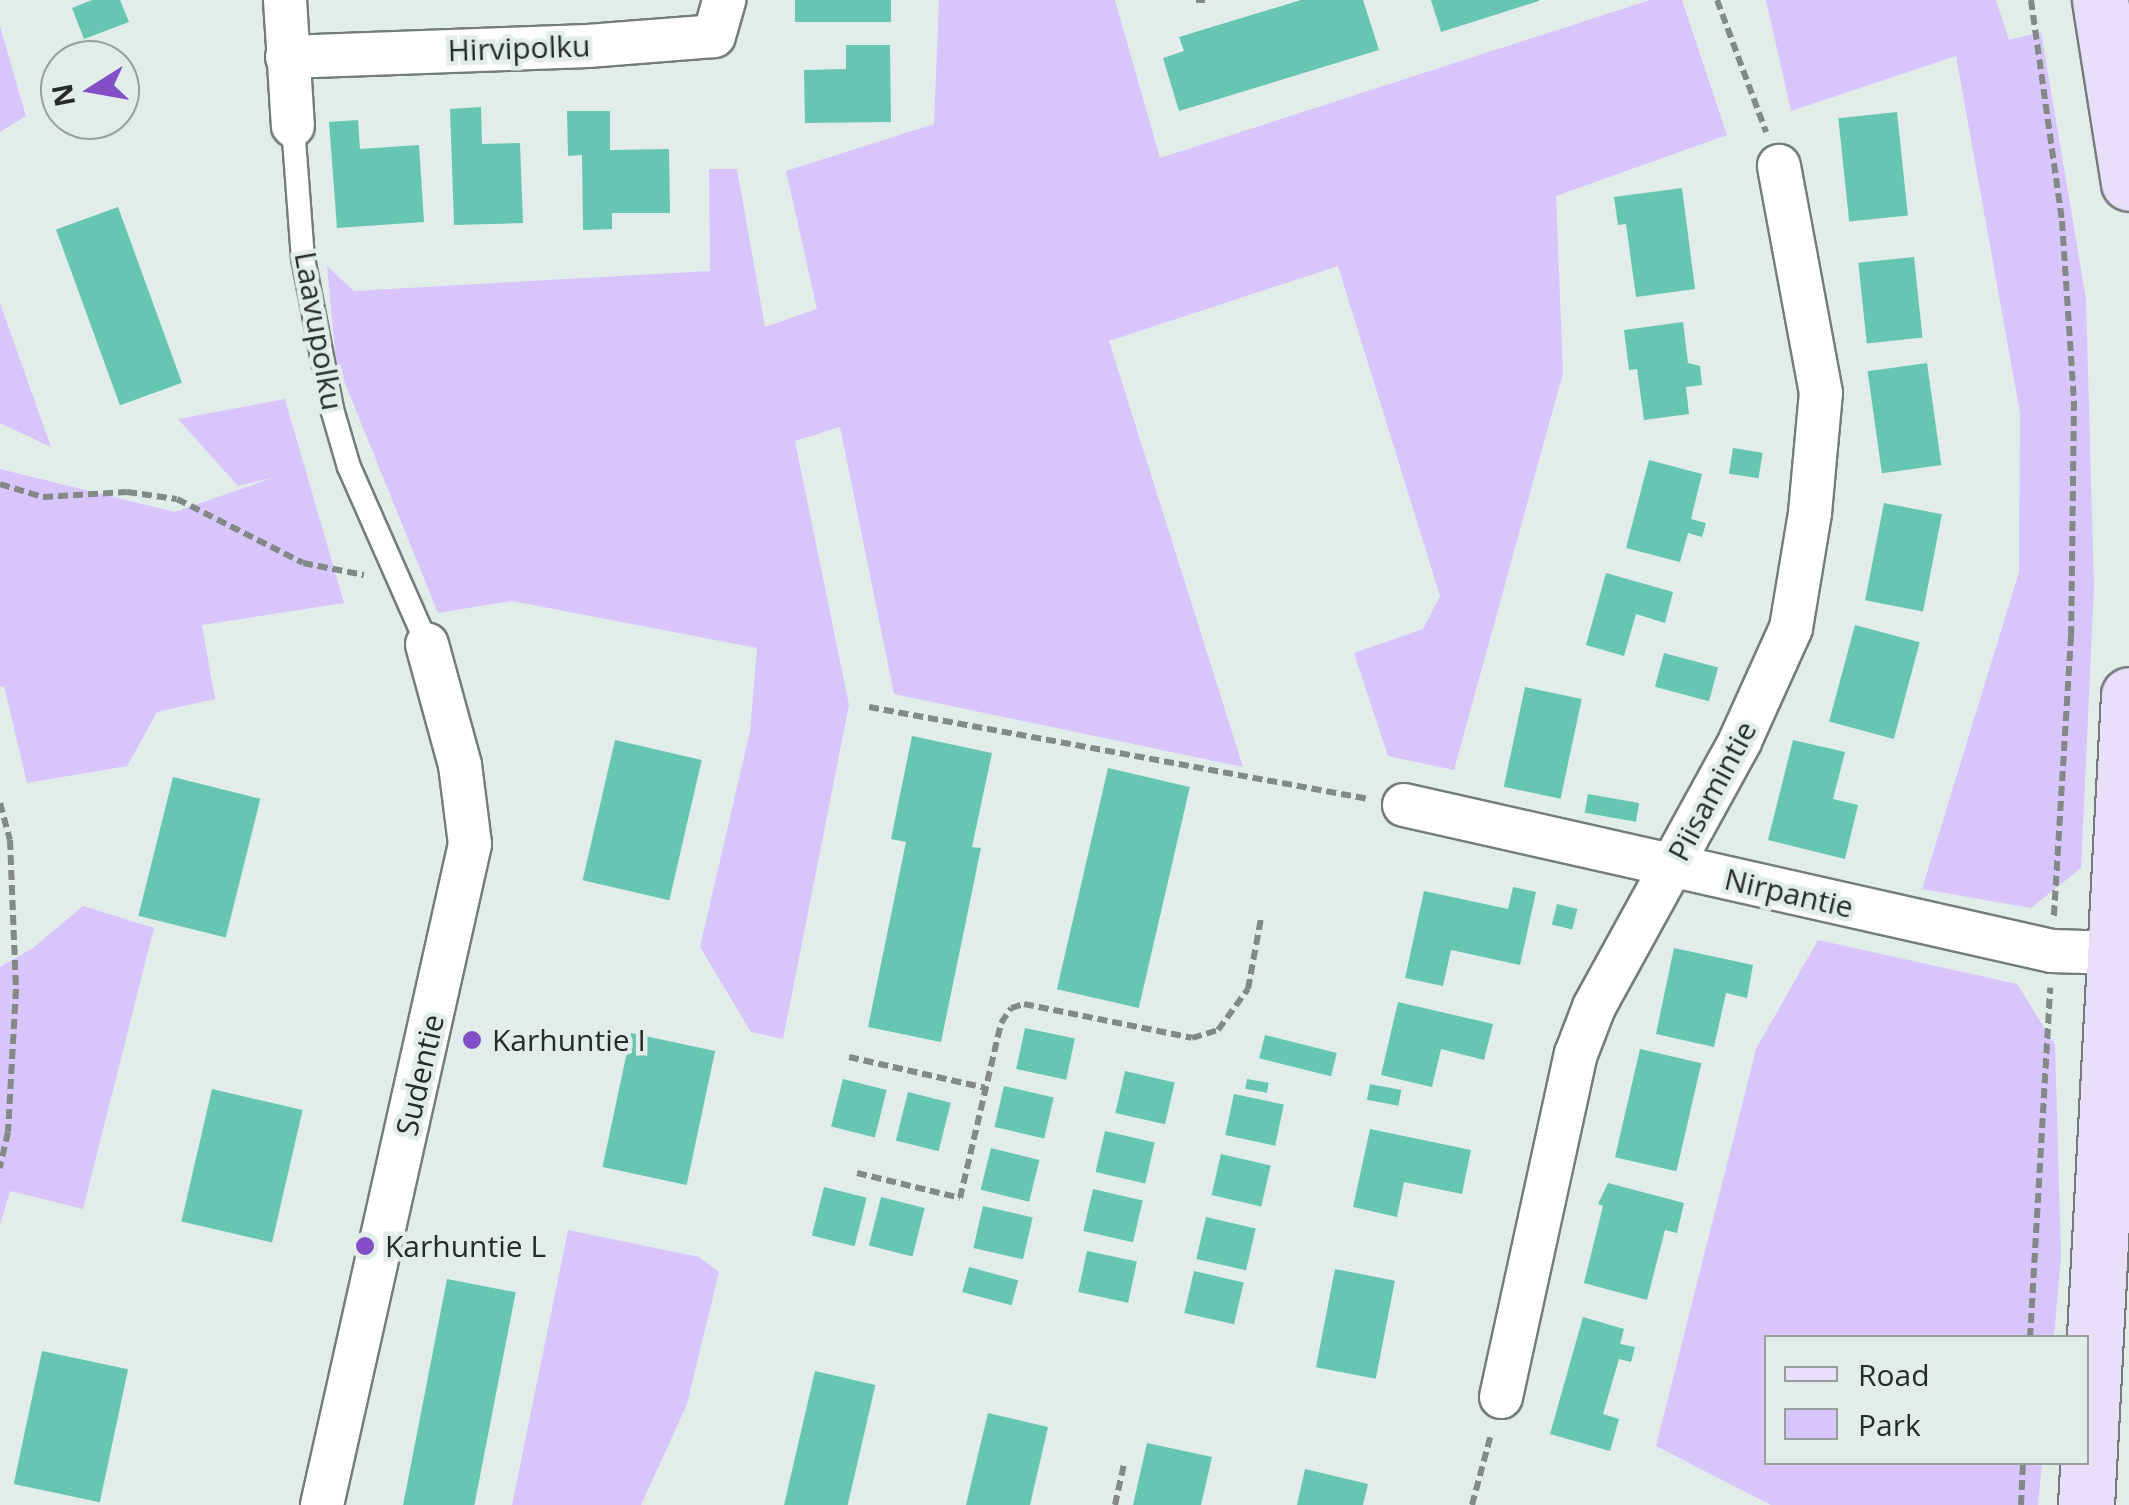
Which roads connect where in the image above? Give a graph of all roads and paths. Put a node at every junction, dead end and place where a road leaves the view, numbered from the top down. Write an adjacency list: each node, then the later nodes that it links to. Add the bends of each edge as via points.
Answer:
1 (285, 0): 8 (street, Laavupolku)
2 (724, 0): 8 (street, Hirvipolku, via 714,36)
3 (1196, 0): 4 (path)
4 (1206, 0)
5 (1717, 0): 10 (path)
6 (2030, 0): 21 (path, via 2062,220 2074,400 2071,636)
7 (2100, 0): 11 (street)
8 (287, 57): 9 (street, Laavupolku)
9 (293, 126): 14 (lane, Laavupolku, via 303,258 332,409 355,482)
10 (1779, 166): 19 (street, Piisamintie, via 1821,393 1810,513 1791,628)
11 (2129, 183)
12 (0, 484): 13 (path, via 43,497 127,492 176,499 303,563)
13 (367, 575)
14 (426, 644): 33 (street, Sudentie, via 460,765 470,844)
15 (2129, 696): 22 (street)
16 (868, 707): 18 (path)
17 (0, 803): 25 (path, via 10,840 16,989)
18 (1404, 805): 19 (street, Nirpantie)
19 (1672, 866): 21 (street, Nirpantie); 28 (street, Piisamintie, via 1594,1007 1576,1054)
20 (1261, 918): 24 (path, via 1248,988 1218,1030 1192,1038 1024,1004 1000,1023)
21 (2052, 952): 22 (street, Nirpantie); 27 (path)
22 (2117, 953): 29 (street)
23 (849, 1057): 24 (path)
24 (985, 1088): 26 (path, via 960,1198)
25 (0, 1168)
26 (857, 1173)
27 (2030, 1335)
28 (1501, 1398): 35 (path)
29 (2089, 1452)
30 (1124, 1464): 34 (path)
31 (2023, 1465): 36 (path)
32 (2088, 1465): 37 (street)
33 (322, 1505)
34 (1115, 1505)
35 (1472, 1505)
36 (2021, 1505)
37 (2086, 1505)

